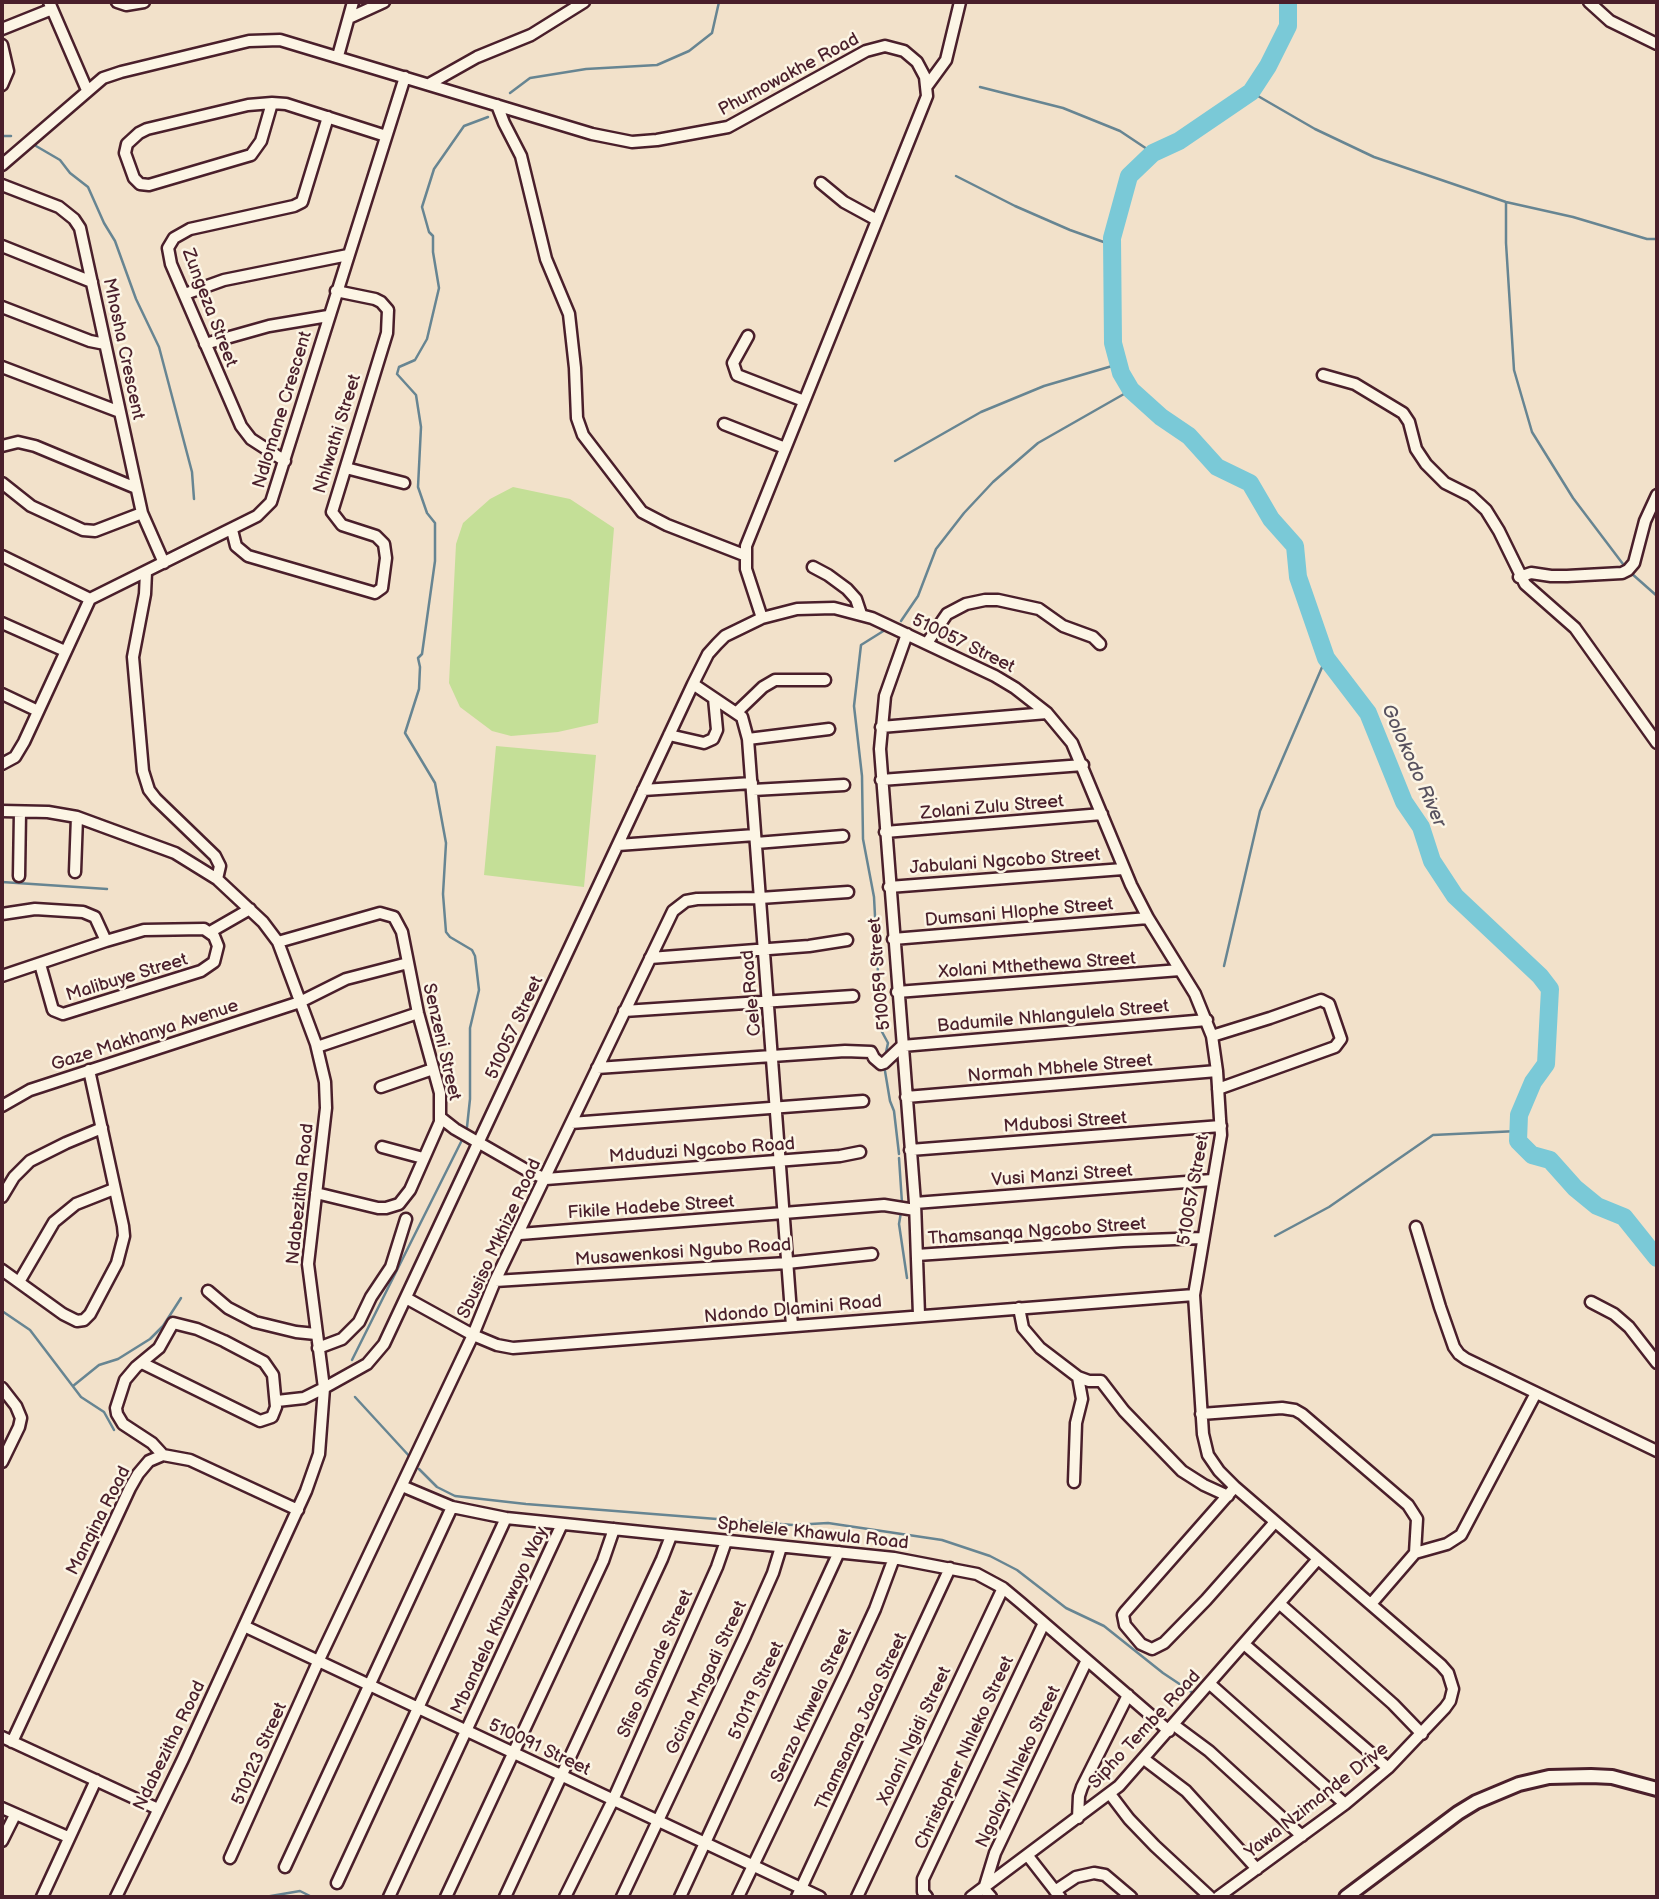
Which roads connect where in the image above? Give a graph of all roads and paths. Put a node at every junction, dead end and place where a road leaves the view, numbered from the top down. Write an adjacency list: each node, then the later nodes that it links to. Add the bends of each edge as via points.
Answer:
1 (117, 2): 2 (street)
2 (144, 2)
3 (353, 2): 9 (street)
4 (384, 2): 9 (street)
5 (584, 2): 15 (street, via 531,35 477,57)
6 (960, 2): 17 (street, via 946,60)
7 (1589, 2): 11 (street, via 1610,21)
8 (50, 6): 10 (street); 18 (street)
9 (349, 19): 13 (street)
10 (2, 29)
11 (1657, 44)
12 (2, 45): 16 (street, via 8,71)
13 (338, 56): 14 (street, Phumowakhe Road); 18 (street, Phumowakhe Road, via 280,40 249,41 121,72)
14 (405, 77): 15 (street, Phumowakhe Road); 22 (street, Ndlomane Crescent)
15 (429, 84): 20 (street, Phumowakhe Road)
16 (2, 85)
17 (927, 86): 20 (street, Phumowakhe Road, via 922,68 911,56 897,48 877,47 728,127 645,142 592,134); 26 (street)
18 (87, 90): 23 (street, Phumowakhe Road)
19 (272, 103): 19 (street, via 261,141 251,155 149,185 134,178 125,153 139,133 233,108); 21 (street)
20 (497, 106): 52 (street, via 521,156 546,259 569,314 577,418 583,435 642,512)
21 (328, 117): 22 (street); 31 (street, Zungeza Street, via 299,205 200,226 174,238 168,254)
22 (386, 136): 28 (street, Ndlomane Crescent)
23 (2, 165)
24 (821, 183): 26 (street, via 844,202)
25 (2, 185): 29 (street, Mhosha Crescent, via 59,207 74,219)
26 (877, 219): 39 (street)
27 (2, 246): 29 (street)
28 (348, 254): 30 (street, Ndlomane Crescent); 31 (street, via 224,280)
29 (92, 282): 35 (street, Mhosha Crescent)
30 (336, 291): 33 (street, Ndlomane Crescent); 45 (street, Nhlwathi Street, via 381,302 389,316)
31 (185, 293): 36 (street, Zungeza Street)
32 (2, 307): 35 (street)
33 (328, 316): 36 (street); 44 (street, Ndlomane Crescent)
34 (748, 336): 39 (street, via 733,363 737,375)
35 (105, 344): 40 (street, Mhosha Crescent)
36 (205, 344): 44 (street, Zungeza Street, via 246,434)
37 (2, 366): 40 (street)
38 (1323, 375): 57 (street, via 1354,384 1403,413 1426,464 1446,483 1471,496 1493,519)
39 (804, 401): 43 (street)
40 (120, 412): 48 (street, Mhosha Crescent)
41 (724, 424): 43 (street)
42 (2, 446): 48 (street, via 18,442 35,446)
43 (785, 448): 52 (street)
44 (285, 461): 51 (street, Ndlomane Crescent, via 266,508)
45 (346, 468): 47 (street); 51 (street, Nhlwathi Street, via 332,512 338,522 376,536 384,544 386,558 378,593 248,556 236,546)
46 (2, 483): 50 (street, via 31,506 83,530 101,529)
47 (404, 484)
48 (136, 488): 50 (street, Mhosha Crescent)
49 (1657, 495): 57 (street, via 1628,570)
50 (142, 513): 54 (street, Mhosha Crescent)
51 (232, 530): 54 (street, Ndlomane Crescent)
52 (744, 555): 60 (street)
53 (2, 556): 58 (street)
54 (164, 563): 56 (street, Ndlomane Crescent)
55 (813, 568): 59 (street, via 847,589)
56 (146, 572): 58 (street, Ndlomane Crescent); 95 (street, via 133,657 143,771 156,799 215,856 220,866)
57 (1519, 577): 77 (street, via 1575,628)
58 (90, 599): 65 (street)
59 (861, 614): 60 (street, 510057 Street, via 816,607); 62 (street, 510057 Street)
60 (762, 618): 67 (street, 510057 Street, via 716,644)
61 (2, 623): 65 (street)
62 (907, 634): 63 (street, 510057 Street); 73 (street, 510059 Street, via 888,682)
63 (927, 643): 64 (street, via 947,614 985,600 1039,609); 72 (street, 510057 Street, via 995,676)
64 (1100, 644)
65 (65, 651): 70 (street)
66 (825, 680): 71 (street, via 775,680)
67 (693, 684): 69 (street); 75 (street, 510057 Street)
68 (2, 694): 70 (street)
69 (714, 698): 71 (street); 75 (street, via 717,730 713,739 704,743)
70 (38, 711): 78 (street, via 15,757)
71 (737, 712): 76 (street, Cele Road)
72 (1048, 713): 73 (street); 79 (street, 510057 Street, via 1064,730)
73 (881, 727): 80 (street, 510059 Street)
74 (829, 729): 76 (street)
75 (669, 735): 83 (street, 510057 Street)
76 (748, 739): 82 (street, Cele Road)
77 (1657, 743)
78 (2, 764)
79 (1083, 765): 80 (street); 86 (street, 510057 Street)
80 (881, 780): 88 (street, 510059 Street)
81 (844, 785): 82 (street)
82 (752, 786): 83 (street); 90 (street, Cele Road)
83 (643, 790): 91 (street, 510057 Street)
84 (2, 811): 85 (street, Ndabezitha Road)
85 (20, 811): 87 (street, Ndabezitha Road); 94 (street)
86 (1102, 814): 88 (street, Zolani Zulu Street); 92 (street, 510057 Street)
87 (77, 817): 93 (street); 95 (street, Ndabezitha Road, via 175,853)
88 (885, 832): 96 (street, 510059 Street)
89 (843, 836): 90 (street)
90 (756, 839): 91 (street); 98 (street, Cele Road)
91 (618, 845): 138 (street, 510057 Street)
92 (1123, 869): 96 (street, Jabulani Ngcobo Street); 101 (street, 510057 Street)
93 (75, 872)
94 (19, 876)
95 (217, 879): 99 (street, Ndabezitha Road)
96 (889, 887): 103 (street, 510059 Street)
97 (848, 892): 98 (street)
98 (760, 898): 107 (street, Cele Road); 108 (street, Sbusiso Mkhize Road, via 697,899 679,904)
99 (250, 909): 102 (street); 106 (street, Ndabezitha Road)
100 (2, 915): 105 (street, via 34,909 83,912 95,917)
101 (1148, 918): 103 (street, Dumsani Hlophe Street); 111 (street, 510057 Street)
102 (210, 932): 105 (street, Malibuye Street, via 156,929); 110 (street, Malibuye Street, via 218,946 208,968 63,1014 53,1010)
103 (893, 939): 113 (street, 510059 Street)
104 (847, 940): 107 (street)
105 (106, 941): 110 (street, Malibuye Street)
106 (278, 942): 109 (street, Senzeni Street, via 385,913 394,916 402,932); 115 (street, Ndabezitha Road)
107 (764, 950): 108 (street); 116 (street, Cele Road)
108 (649, 958): 117 (street, Sbusiso Mkhize Road)
109 (408, 963): 115 (street, Gaze Makhanya Avenue, via 346,979); 118 (street, Senzeni Street)
110 (40, 964): 112 (street, Malibuye Street)
111 (1180, 970): 113 (street, Xolani Mthethewa Street); 119 (street, 510057 Street)
112 (2, 976)
113 (897, 992): 121 (street, 510059 Street)
114 (853, 996): 116 (street)
115 (300, 1002): 122 (street, Ndabezitha Road); 126 (street, Gaze Makhanya Avenue)
116 (768, 1003): 117 (street); 123 (street, Cele Road)
117 (624, 1012): 124 (street, Sbusiso Mkhize Road)
118 (418, 1013): 122 (street); 125 (street, Senzeni Street)
119 (1207, 1020): 120 (street, 510057 Street); 121 (street, Badumile Nhlangulela Street)
120 (1212, 1036): 127 (street, 510057 Street); 129 (street, via 1321,1000 1329,1004 1341,1039 1335,1047)
121 (902, 1046): 123 (street, via 881,1064 871,1052); 130 (street, 510059 Street)
122 (317, 1047): 147 (street, Ndabezitha Road, via 326,1082 326,1108)
123 (772, 1056): 124 (street); 133 (street, Cele Road)
124 (597, 1068): 135 (street, Sbusiso Mkhize Road)
125 (433, 1069): 128 (street); 134 (street, Senzeni Street)
126 (89, 1070): 132 (street, Gaze Makhanya Avenue, via 30,1090); 137 (street)
127 (1217, 1072): 129 (street, 510057 Street); 130 (street, Normah Mbhele Street)
128 (381, 1087)
129 (1218, 1089): 136 (street, 510057 Street)
130 (906, 1097): 140 (street, 510059 Street)
131 (863, 1101): 133 (street)
132 (2, 1106)
133 (776, 1108): 135 (street); 143 (street, Cele Road)
134 (441, 1118): 138 (street); 142 (street, Senzeni Street)
135 (571, 1123): 144 (street, Sbusiso Mkhize Road)
136 (1221, 1126): 140 (street, Mdubosi Street); 145 (street, 510057 Street)
137 (102, 1128): 146 (street); 148 (street, via 30,1161)
138 (479, 1142): 144 (street); 163 (street, 510057 Street)
139 (382, 1147): 142 (street)
140 (910, 1150): 149 (street, 510059 Street)
141 (860, 1152): 143 (street, Mduduzi Ngcobo Road)
142 (423, 1158): 147 (street, Senzeni Street, via 405,1198 393,1207 378,1208)
143 (780, 1160): 144 (street, Mduduzi Ngcobo Road); 150 (street, Cele Road)
144 (546, 1179): 153 (street, Sbusiso Mkhize Road)
145 (1212, 1180): 149 (street, Vusi Manzi Street); 154 (street, 510057 Street)
146 (114, 1189): 160 (street, via 76,1203 54,1222); 160 (street, via 123,1244 87,1318 77,1321 62,1314)
147 (316, 1193): 168 (street, Ndabezitha Road, via 308,1264)
148 (2, 1197)
149 (915, 1207): 150 (street, Musawenkosi Ngubo Road); 156 (street, 510059 Street)
150 (784, 1213): 153 (street, Fikile Hadebe Street); 157 (street, Cele Road)
151 (406, 1219): 170 (street, via 391,1267 359,1322 342,1339)
152 (1416, 1227): 176 (street, via 1459,1354)
153 (520, 1234): 159 (street, Sbusiso Mkhize Road)
154 (1202, 1238): 156 (street, Thamsanqa Ngcobo Street); 162 (street, 510057 Street)
155 (872, 1254): 157 (street, Musawenkosi Ngubo Road)
156 (916, 1255): 166 (street, 510059 Street)
157 (787, 1263): 159 (street, Musawenkosi Ngubo Road); 167 (street, Cele Road)
158 (2, 1270): 160 (street)
159 (495, 1281): 169 (street, Sbusiso Mkhize Road)
160 (19, 1282)
161 (208, 1291): 168 (street, via 255,1322)
162 (1194, 1295): 165 (street, Ndondo Dlamini Road); 178 (street, 510057 Street)
163 (406, 1298): 169 (street, Ndondo Dlamini Road); 175 (street, 510057 Street, via 380,1352)
164 (1591, 1302): 172 (street, via 1629,1327)
165 (1019, 1308): 166 (street, Ndondo Dlamini Road); 173 (street, via 1023,1328 1031,1338)
166 (919, 1315): 167 (street, Ndondo Dlamini Road)
167 (792, 1326): 169 (street, Ndondo Dlamini Road, via 513,1348)
168 (316, 1334): 170 (street, Ndabezitha Road)
169 (473, 1335): 183 (street, Sbusiso Mkhize Road)
170 (318, 1348): 175 (street, Ndabezitha Road)
171 (142, 1363): 177 (street, via 254,1420 271,1417); 177 (street, via 178,1323 264,1362 273,1375); 180 (street, via 125,1380 117,1414)
172 (1657, 1363)
173 (1078, 1377): 182 (street, via 1082,1392); 185 (street, via 1101,1381 1182,1471)
174 (2, 1388): 181 (street, via 21,1418)
175 (324, 1388): 177 (street, 510057 Street, via 304,1398); 187 (street, Ndabezitha Road, via 319,1454)
176 (1536, 1393): 179 (street); 196 (street, via 1461,1535)
177 (277, 1401)
178 (1201, 1414): 184 (street, 510057 Street, via 1208,1454); 196 (street, via 1282,1408 1302,1414 1408,1505 1417,1519)
179 (1657, 1451)
180 (163, 1455): 187 (street, via 190,1460); 216 (street, Manqina Road, via 149,1461 130,1488)
181 (2, 1462)
182 (1074, 1482)
183 (402, 1486): 186 (street, Sphelele Khawula Road); 207 (street, Sbusiso Mkhize Road)
184 (1235, 1487): 185 (street); 189 (street, 510057 Street)
185 (1228, 1496): 189 (street, via 1124,1615 1125,1625 1147,1648 1164,1643)
186 (452, 1507): 188 (street, Sphelele Khawula Road); 209 (street)
187 (298, 1510): 204 (street, Ndabezitha Road)
188 (506, 1518): 190 (street, Sphelele Khawula Road); 212 (street)
189 (1275, 1522): 198 (street, 510057 Street)
190 (562, 1524): 191 (street, Sphelele Khawula Road); 214 (street, Mbandela Khuzwayo Way)
191 (614, 1529): 192 (street, Sphelele Khawula Road); 217 (street)
192 (671, 1536): 193 (street, Sphelele Khawula Road); 220 (street)
193 (726, 1541): 194 (street, Sphelele Khawula Road); 224 (street, Sfiso Shande Street)
194 (781, 1547): 195 (street, Sphelele Khawula Road); 230 (street, Gcina Mngadi Street, via 745,1636)
195 (839, 1552): 197 (street, Sphelele Khawula Road); 234 (street, 510119 Street)
196 (1415, 1553): 202 (street)
197 (894, 1558): 199 (street, Sphelele Khawula Road); 237 (street, Senzo Khwela Street, via 846,1672)
198 (1318, 1559): 201 (street, Sipho Tembe Road); 202 (street, 510057 Street)
199 (950, 1568): 200 (street, Sphelele Khawula Road, via 977,1574); 241 (street, Thamsanqa Jaca Street)
200 (1003, 1588): 203 (street, Sphelele Khawula Road); 254 (street, Xolani Ngidi Street)
201 (1280, 1604): 205 (street, Sipho Tembe Road); 215 (street)
202 (1371, 1604): 210 (street, 510057 Street, via 1441,1665)
203 (1044, 1623): 206 (street, Sphelele Khawula Road); 255 (street, Christopher Nhleko Street, via 923,1879)
204 (244, 1626): 207 (street, 510091 Street); 227 (street, Ndabezitha Road)
205 (1244, 1644): 208 (street, Sipho Tembe Road); 219 (street)
206 (1087, 1660): 211 (street, Sphelele Khawula Road); 242 (street, Ngoloyi Nhleko Street, via 995,1853)
207 (318, 1662): 209 (street, 510091 Street); 236 (street, 510123 Street)
208 (1210, 1684): 213 (street, Sipho Tembe Road); 225 (street)
209 (369, 1686): 212 (street, 510091 Street); 238 (street)
210 (1453, 1689): 215 (street, Yawa Nzimande Drive, via 1450,1701)
211 (1128, 1695): 213 (street, Sphelele Khawula Road); 229 (street, via 1082,1787)
212 (417, 1708): 214 (street, 510091 Street); 240 (street)
213 (1171, 1728): 218 (street, Sipho Tembe Road); 231 (street, Sphelele Khawula Road, via 1219,1760)
214 (466, 1731): 217 (street, 510091 Street); 246 (street, Mbandela Khuzwayo Way)
215 (1422, 1734): 219 (street, Yawa Nzimande Drive)
216 (7, 1739): 221 (street)
217 (514, 1754): 220 (street, 510091 Street); 247 (street)
218 (1144, 1759): 223 (street, Sipho Tembe Road); 239 (street, via 1186,1791)
219 (1388, 1768): 225 (street, Yawa Nzimande Drive)
220 (561, 1777): 224 (street, 510091 Street); 248 (street)
221 (96, 1780): 227 (street); 232 (street)
222 (1657, 1789): 260 (main road, via 1591,1776 1549,1777 1519,1784 1458,1813)
223 (1111, 1794): 229 (street, Sipho Tembe Road); 258 (street, via 1129,1819)
224 (613, 1800): 230 (street, 510091 Street); 249 (street, Sfiso Shande Street)
225 (1345, 1804): 231 (street, Yawa Nzimande Drive)
226 (2, 1808): 228 (street)
227 (158, 1809): 245 (street, Ndabezitha Road)
228 (15, 1815): 232 (street); 233 (street)
229 (1078, 1818): 235 (street, Sipho Tembe Road)
230 (657, 1821): 234 (street, 510091 Street); 250 (street, Gcina Mngadi Street)
231 (1302, 1836): 239 (street, Yawa Nzimande Drive)
232 (68, 1837): 244 (street)
233 (2, 1841)
234 (705, 1843): 237 (street, 510091 Street); 251 (street, 510119 Street)
235 (1028, 1856): 242 (street, Sipho Tembe Road); 243 (street)
236 (230, 1858)
237 (752, 1866): 241 (street, 510091 Street); 252 (street, Senzo Khwela Street)
238 (285, 1867)
239 (1257, 1869): 259 (street, Yawa Nzimande Drive)
240 (337, 1884)
241 (800, 1893): 253 (street, 510091 Street)
242 (987, 1893): 256 (street, Sipho Tembe Road)
243 (1057, 1894): 257 (street, via 1076,1877 1094,1872 1105,1875)
244 (42, 1897)
245 (116, 1897)
246 (389, 1897)
247 (446, 1897)
248 (505, 1897)
249 (565, 1897)
250 (622, 1897)
251 (680, 1897)
252 (738, 1897)
253 (820, 1897)
254 (857, 1897)
255 (928, 1897)
256 (971, 1897)
257 (1131, 1897)
258 (1210, 1897)
259 (1218, 1897)
260 (1346, 1897)

